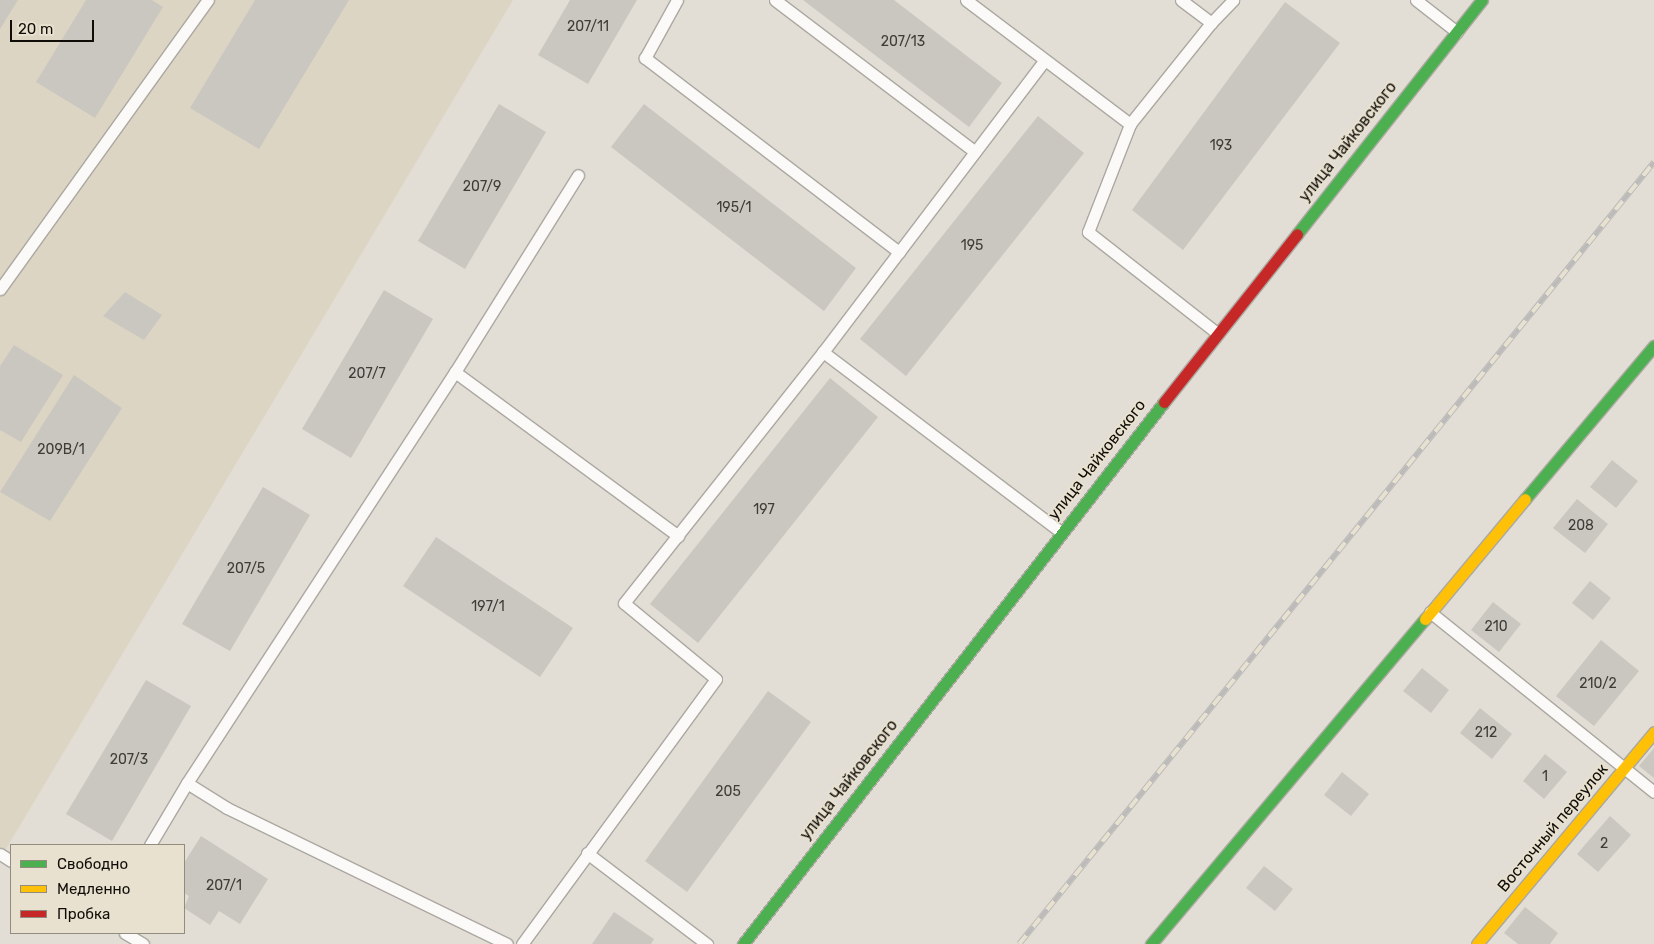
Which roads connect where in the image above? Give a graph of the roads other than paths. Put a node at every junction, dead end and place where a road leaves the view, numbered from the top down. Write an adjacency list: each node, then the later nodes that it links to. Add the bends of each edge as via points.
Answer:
1 (208, 0): 16 (lane)
2 (677, 0): 15 (lane, via 645,58)
3 (775, 0): 13 (lane)
4 (966, 0): 11 (lane)
5 (1181, 0): 9 (lane)
6 (1233, 0): 9 (lane)
7 (1416, 0): 10 (lane)
8 (1482, 0): 10 (street, улица Чайковского)
9 (1211, 23): 12 (lane)
10 (1457, 32): 17 (street, улица Чайковского)
11 (1044, 60): 12 (lane); 13 (lane)
12 (1130, 124): 17 (lane, via 1088,232)
13 (975, 152): 15 (lane)
14 (578, 175): 20 (lane)
15 (899, 252): 19 (lane)
16 (0, 289)
17 (1217, 333): 21 (street, улица Чайковского)
18 (1654, 346): 23 (street)
19 (823, 352): 21 (lane); 22 (lane)
20 (455, 372): 22 (lane); 26 (lane)
21 (1061, 532): 35 (street, улица Чайковского)
22 (678, 536): 29 (lane, via 624,603 716,679)
23 (1430, 612): 25 (lane); 36 (street)
24 (1654, 732): 25 (street, Восточный переулок)
25 (1624, 767): 27 (lane); 37 (street, Восточный переулок)
26 (187, 783): 28 (lane); 32 (lane, via 227,808)
27 (1654, 792)
28 (151, 844)
29 (587, 853): 33 (lane); 34 (lane)
30 (127, 934): 31 (lane)
31 (143, 944)
32 (507, 944)
33 (522, 944)
34 (707, 944)
35 (743, 944)
36 (1151, 944)
37 (1477, 944)

